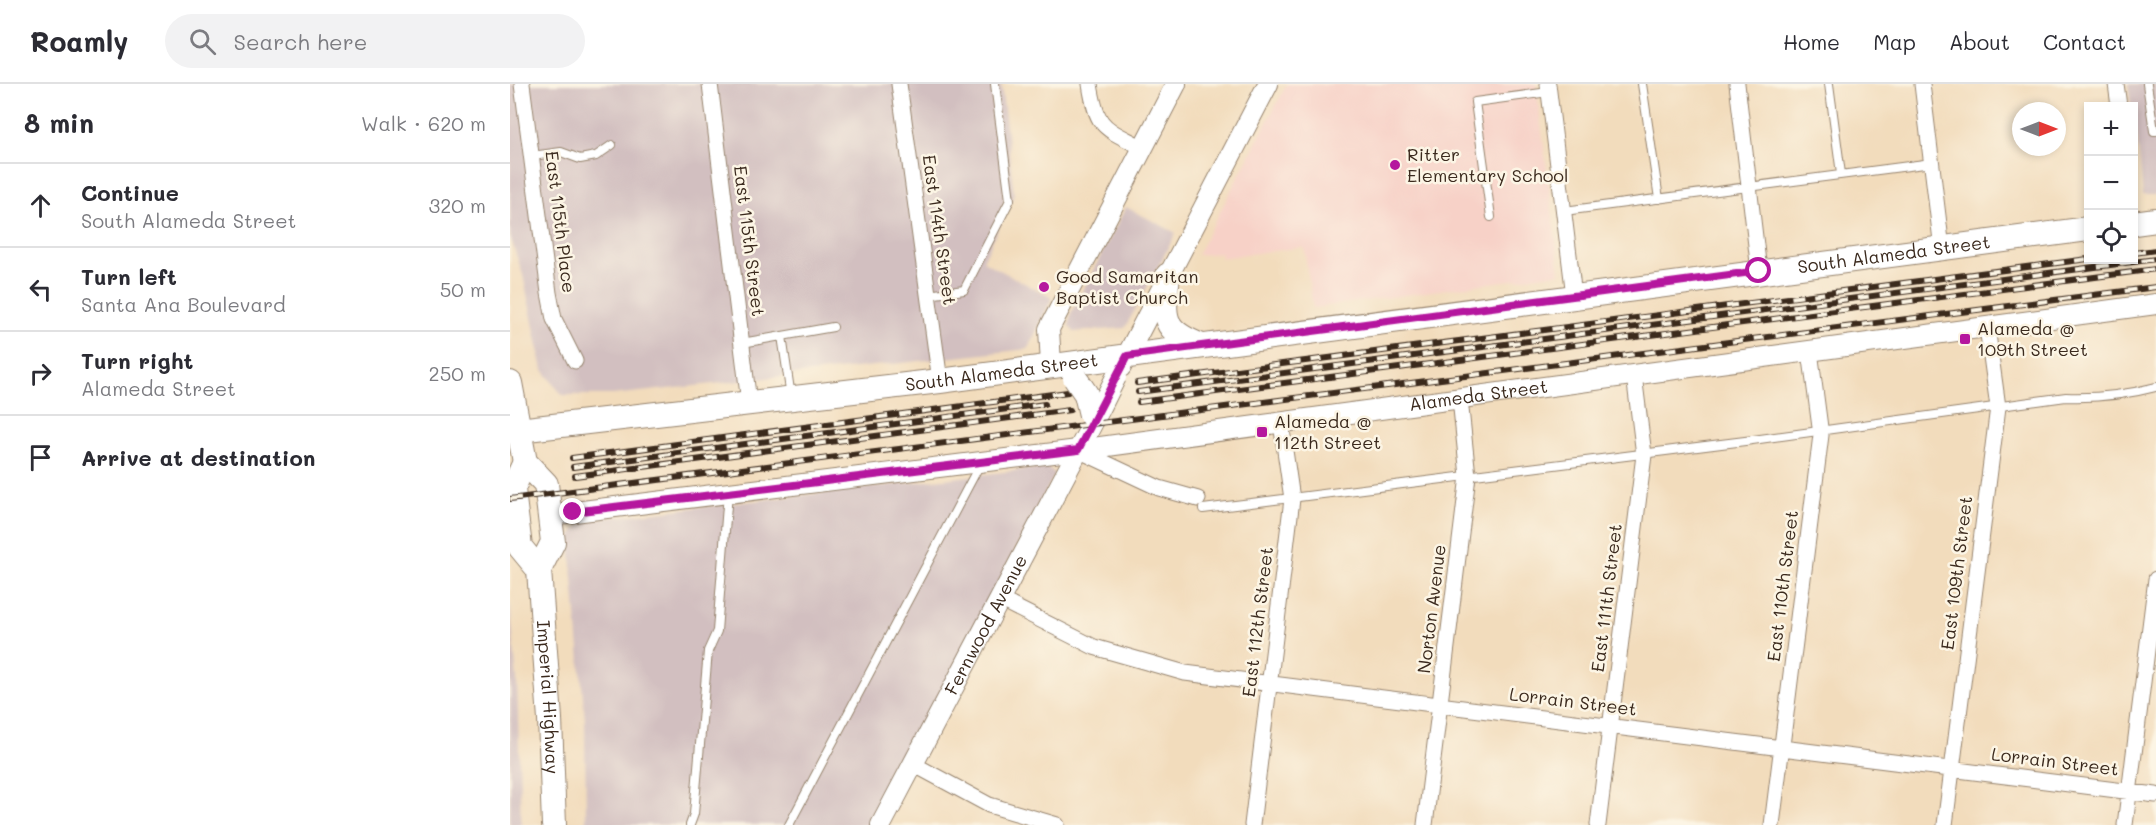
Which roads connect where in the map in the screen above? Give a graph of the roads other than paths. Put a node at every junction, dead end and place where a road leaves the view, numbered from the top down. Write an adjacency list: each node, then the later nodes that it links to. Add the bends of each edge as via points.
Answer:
1 (522, 84): 19 (street, East 115th Place)
2 (710, 84): 36 (street, East 115th Street)
3 (899, 84): 30 (street, East 114th Street)
4 (995, 84): 30 (lane, via 1010,200 964,290)
5 (1090, 84): 18 (street, via 1094,114 1099,122)
6 (1176, 84): 18 (street)
7 (1268, 84): 29 (street, Fernwood Avenue)
8 (1642, 84): 23 (lane)
9 (1737, 84): 22 (street)
10 (1829, 84): 21 (lane)
11 (1922, 84): 20 (street)
12 (2116, 84): 15 (street)
13 (2147, 84): 16 (lane)
14 (1549, 88): 24 (street); 25 (lane, via 1475,102)
15 (2118, 102)
16 (2156, 131)
17 (612, 145): 19 (lane, via 597,156 580,159 561,152)
18 (1143, 148): 41 (street, via 1049,328)
19 (532, 156): 40 (street, East 115th Place, via 554,319)
20 (1932, 163): 21 (lane); 27 (street)
21 (1841, 174): 22 (lane)
22 (1749, 186): 23 (lane); 28 (street)
23 (1659, 199): 24 (lane)
24 (1564, 211): 31 (street)
25 (1491, 217)
26 (2084, 230): 27 (main road, South Alameda Street)
27 (1942, 249): 28 (main road, South Alameda Street)
28 (1759, 271): 31 (main road, South Alameda Street)
29 (1168, 275): 37 (main road, via 1166,300 1172,330); 39 (street, Fernwood Avenue)
30 (928, 295): 43 (street, East 114th Street)
31 (1574, 297): 37 (main road, South Alameda Street)
32 (2156, 304): 34 (street, Alameda Street)
33 (833, 327): 35 (lane)
34 (1987, 327): 38 (street, Alameda Street); 49 (street, East 109th Street)
35 (782, 336): 36 (lane); 46 (lane)
36 (742, 343): 48 (street, East 115th Street)
37 (1202, 346): 39 (main road, South Alameda Street)
38 (1810, 351): 42 (street, Alameda Street); 52 (street, East 110th Street)
39 (1127, 356): 41 (main road, South Alameda Street); 50 (street, Fernwood Avenue, bridge)
40 (575, 361)
41 (1051, 365): 43 (main road, South Alameda Street); 50 (main road, bridge, via 1075,378)
42 (1634, 375): 47 (street, Alameda Street); 55 (street, East 111th Street)
43 (940, 381): 46 (main road, South Alameda Street)
44 (510, 383): 53 (main road)
45 (2156, 387): 49 (lane)
46 (791, 398): 48 (main road, South Alameda Street)
47 (1460, 399): 51 (street, Alameda Street); 58 (street, Norton Avenue)
48 (749, 403): 53 (main road, South Alameda Street)
49 (1998, 407): 52 (lane); 71 (street, East 109th Street)
50 (1094, 416): 54 (street, Fernwood Avenue)
51 (1281, 423): 54 (street, Alameda Street); 60 (street, East 112th Street)
52 (1821, 430): 55 (lane); 69 (street, East 110th Street)
53 (515, 431): 56 (main road)
54 (1078, 450): 57 (street, Alameda Street); 61 (street); 65 (street, Fernwood Avenue)
55 (1644, 454): 58 (lane); 68 (street, East 111th Street)
56 (525, 462): 62 (main road, via 546,484); 63 (main road, via 513,488 520,547)
57 (980, 463): 59 (street, Alameda Street); 76 (lane)
58 (1468, 476): 60 (lane); 67 (street, Norton Avenue)
59 (728, 492): 62 (street, Alameda Street); 75 (lane, via 717,631 708,651)
60 (1292, 499): 61 (lane); 66 (street, East 112th Street)
61 (1200, 504)
62 (550, 515): 63 (main road, via 553,542)
63 (539, 570): 74 (main road, Imperial Highway)
64 (2156, 579): 72 (street)
65 (999, 598): 66 (street, Lorrain Street, via 1094,647 1185,673); 70 (street, Fernwood Avenue)
66 (1270, 684): 67 (street, Lorrain Street); 79 (street, East 112th Street)
67 (1440, 706): 68 (street, Lorrain Street); 80 (street, Norton Avenue)
68 (1610, 727): 69 (street, Lorrain Street); 81 (street, East 111th Street)
69 (1782, 747): 71 (street, Lorrain Street); 82 (street, East 110th Street)
70 (913, 764): 77 (street, Fernwood Avenue); 78 (street, via 989,805)
71 (1952, 769): 72 (street, Lorrain Street); 83 (street, East 109th Street)
72 (2129, 791): 73 (street, Lorrain Street); 84 (street)
73 (2156, 795)
74 (554, 825)
75 (690, 825)
76 (789, 825)
77 (881, 825)
78 (1057, 825)
79 (1252, 825)
80 (1425, 825)
81 (1598, 825)
82 (1772, 825)
83 (1945, 825)
84 (2125, 825)

